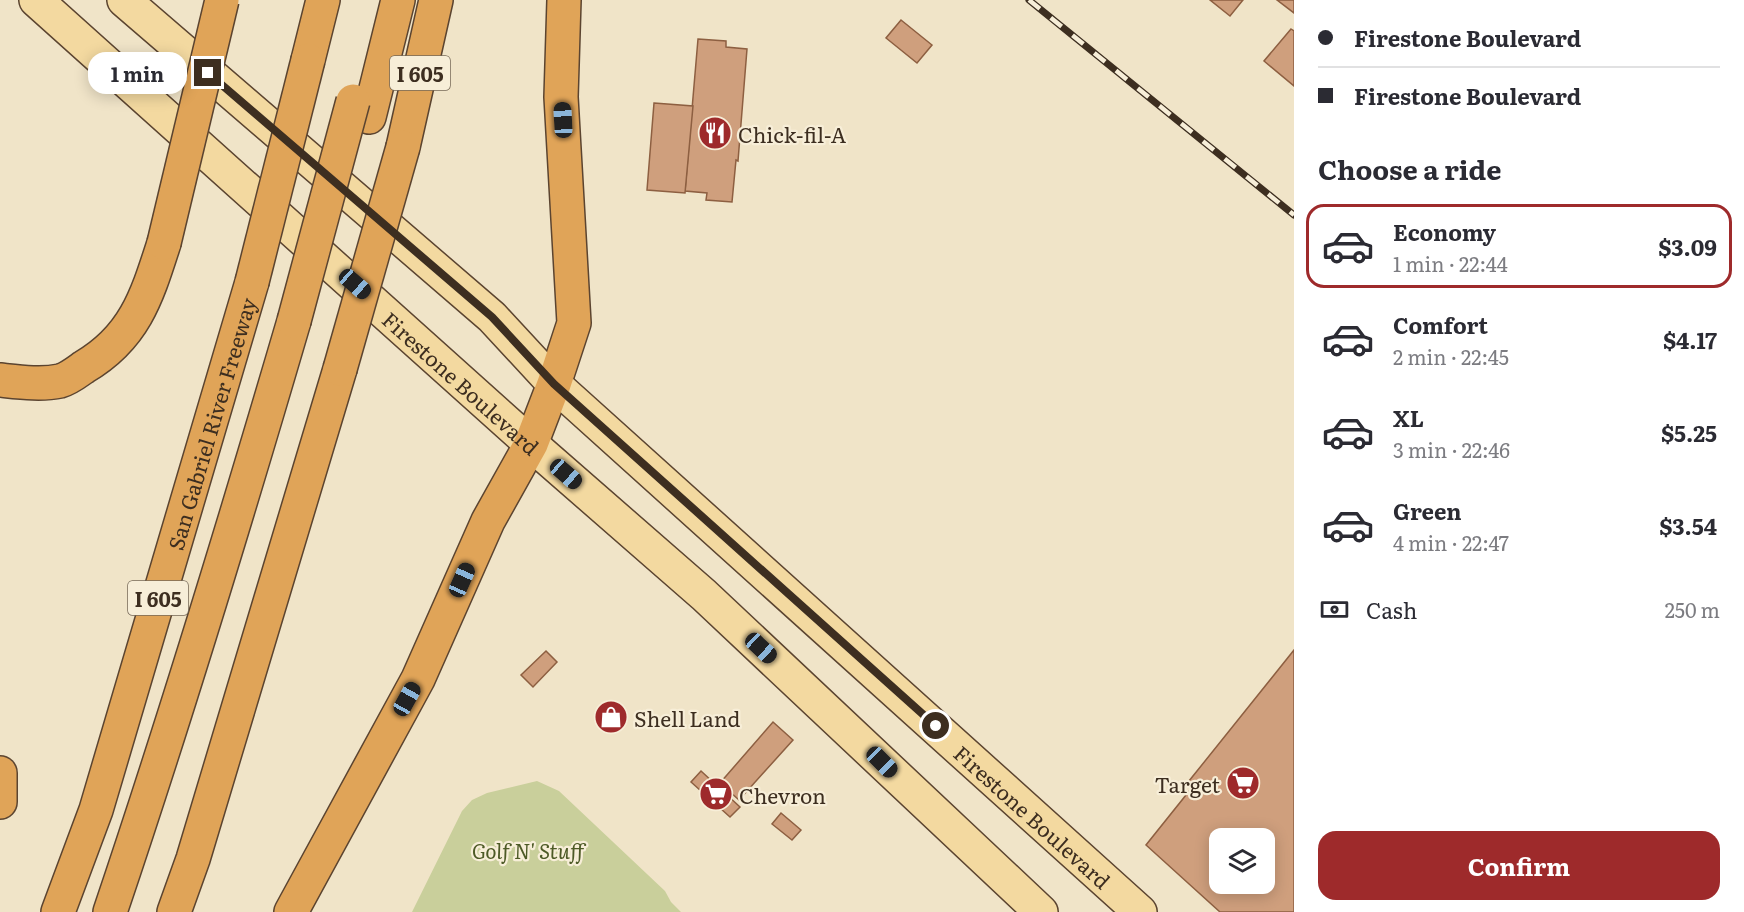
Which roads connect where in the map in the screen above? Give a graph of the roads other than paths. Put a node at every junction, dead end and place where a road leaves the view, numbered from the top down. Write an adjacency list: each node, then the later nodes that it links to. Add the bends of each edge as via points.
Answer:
1 (36, 0): 13 (main road, Firestone Boulevard)
2 (124, 0): 12 (main road, Firestone Boulevard, via 492,317)
3 (222, 0): 11 (highway, bridge, via 164,243 146,298 123,337 61,381)
4 (323, 0): 16 (highway, San Gabriel River Freeway / I 605, bridge, via 252,282 96,810)
5 (379, 0): 9 (highway)
6 (398, 0): 9 (highway)
7 (436, 0): 19 (highway, I 605, bridge, via 403,147 340,369)
8 (564, 0): 12 (highway, via 561,97 574,323)
9 (361, 109): 10 (highway)
10 (302, 329): 17 (highway, via 239,510); 18 (highway)
11 (0, 380)
12 (554, 384): 13 (highway); 22 (main road, Firestone Boulevard)
13 (531, 444): 20 (highway, via 488,521 418,678); 21 (main road, Firestone Boulevard, via 704,595)
14 (0, 774): 15 (highway)
15 (0, 802)
16 (58, 912)
17 (110, 912)
18 (128, 912)
19 (174, 912)
20 (291, 912)
21 (1041, 912)
22 (1140, 912)

